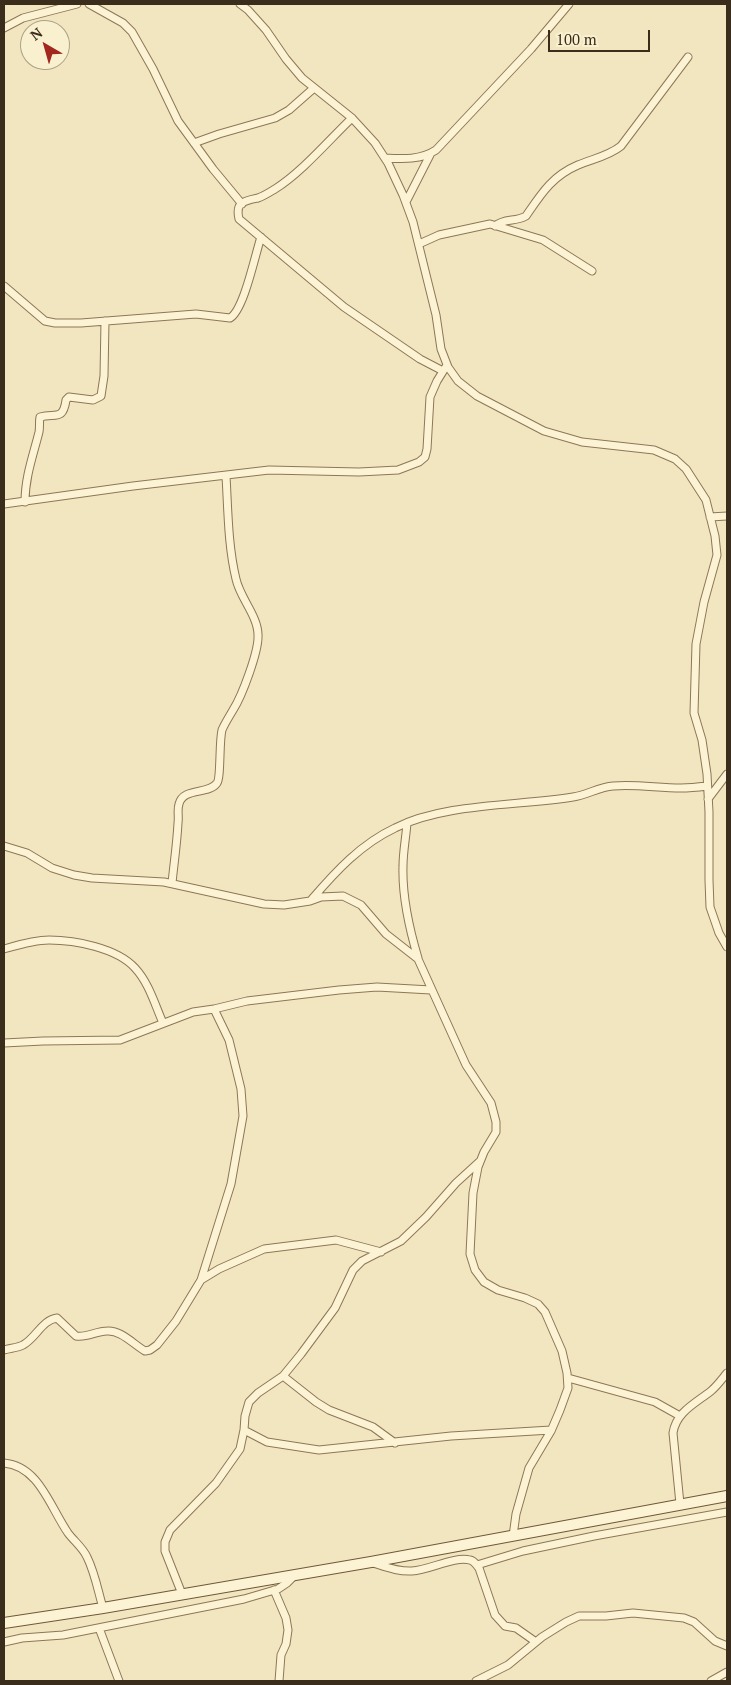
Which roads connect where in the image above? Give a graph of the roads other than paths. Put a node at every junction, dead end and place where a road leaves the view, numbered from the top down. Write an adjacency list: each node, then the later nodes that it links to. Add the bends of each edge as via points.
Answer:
1 (77, 4): 5 (street, via 23,18)
2 (89, 4): 9 (street, via 123,23 132,32 178,121)
3 (240, 4): 7 (street)
4 (569, 4): 10 (street, via 517,64)
5 (4, 28)
6 (688, 58): 14 (street, via 621,146 560,174 549,183 526,216 504,220)
7 (314, 88): 8 (street); 9 (street, via 276,118)
8 (352, 118): 11 (street); 13 (street, via 285,183)
9 (194, 143): 13 (street)
10 (430, 154): 11 (street); 12 (street)
11 (385, 158): 12 (street)
12 (406, 202): 16 (street)
13 (242, 204): 15 (street, via 239,219)
14 (495, 226): 16 (street, via 466,228); 17 (street, via 543,240)
15 (261, 237): 19 (street, via 238,312 230,318 196,314); 20 (street, via 344,308 420,359)
16 (419, 244): 20 (street)
17 (592, 271)
18 (4, 286): 19 (street, via 45,321)
19 (105, 321): 22 (street, via 101,396 93,400 69,397 60,415 40,417)
20 (445, 368): 21 (street, via 430,397 425,456 410,466 398,470 359,472 269,470); 25 (street, via 477,396 544,431 582,442 654,450 675,459 698,486)
21 (226, 476): 22 (street); 31 (street, via 236,580 254,617 258,639 245,682 221,733 217,784 187,794 178,804)
22 (25, 502): 23 (street)
23 (4, 504)
24 (727, 516): 25 (street)
25 (710, 517): 27 (street, via 717,554 696,644 694,713 702,740)
26 (727, 774): 28 (street)
27 (708, 786): 28 (street); 29 (street, via 611,786 575,797 458,811)
28 (708, 799): 33 (street, via 710,907)
29 (407, 823): 32 (street, via 374,840 353,856); 37 (street, via 404,898)
30 (4, 846): 31 (street, via 74,875)
31 (172, 883): 32 (street, via 264,904)
32 (310, 901): 37 (street, via 322,896 343,896 361,905 386,934)
33 (718, 928): 34 (street); 35 (street)
34 (727, 929)
35 (727, 947)
36 (4, 949): 40 (street, via 49,940 108,951 135,968 144,980)
37 (418, 959): 38 (street)
38 (431, 990): 39 (street, via 377,987 339,990 247,1001); 42 (street, via 466,1065 491,1103 496,1132)
39 (214, 1009): 40 (street, via 193,1012); 44 (street, via 230,1040 241,1089 243,1116 231,1184)
40 (163, 1023): 41 (street, via 120,1040)
41 (4, 1044)
42 (481, 1160): 43 (street, via 401,1241); 48 (street, via 470,1226 470,1254 475,1270 484,1282 526,1298 545,1312 562,1351)
43 (381, 1252): 44 (street, via 336,1240 264,1249); 47 (street, via 362,1261 353,1270 334,1308)
44 (201, 1280): 45 (street, via 176,1321 150,1350 109,1331 76,1336 57,1318 48,1320 25,1344)
45 (4, 1350)
46 (727, 1374): 49 (street, via 713,1390)
47 (283, 1376): 50 (street, via 249,1402); 52 (street, via 328,1410 373,1427)
48 (568, 1378): 49 (street, via 655,1402); 51 (street, via 568,1388)
49 (680, 1416): 55 (street, via 673,1433)
50 (244, 1430): 52 (street, via 267,1442 319,1450); 62 (street, via 240,1449 228,1468 170,1530 165,1542 165,1551)
51 (551, 1430): 52 (street); 57 (street, via 529,1468)
52 (395, 1443)
53 (4, 1463): 63 (street, via 26,1470 36,1479 86,1556)
54 (727, 1496): 55 (main road)
55 (680, 1504): 57 (main road)
56 (727, 1512): 59 (street, via 523,1551)
57 (513, 1536): 58 (main road)
58 (371, 1562): 59 (street, via 409,1571 457,1560 470,1560); 60 (main road)
59 (477, 1565): 67 (street, via 495,1616 505,1626 516,1628)
60 (295, 1574): 61 (street); 62 (main road)
61 (274, 1590): 65 (street, via 222,1604); 71 (street, via 288,1630 281,1655)
62 (182, 1594): 63 (main road)
63 (103, 1608): 64 (main road)
64 (4, 1623)
65 (99, 1628): 66 (street); 70 (street)
66 (4, 1642)
67 (536, 1642): 68 (street, via 579,1616 633,1613 684,1618); 72 (street, via 508,1665)
68 (727, 1646)
69 (727, 1672): 73 (street)
70 (119, 1681)
71 (279, 1681)
72 (476, 1681)
73 (711, 1681)

